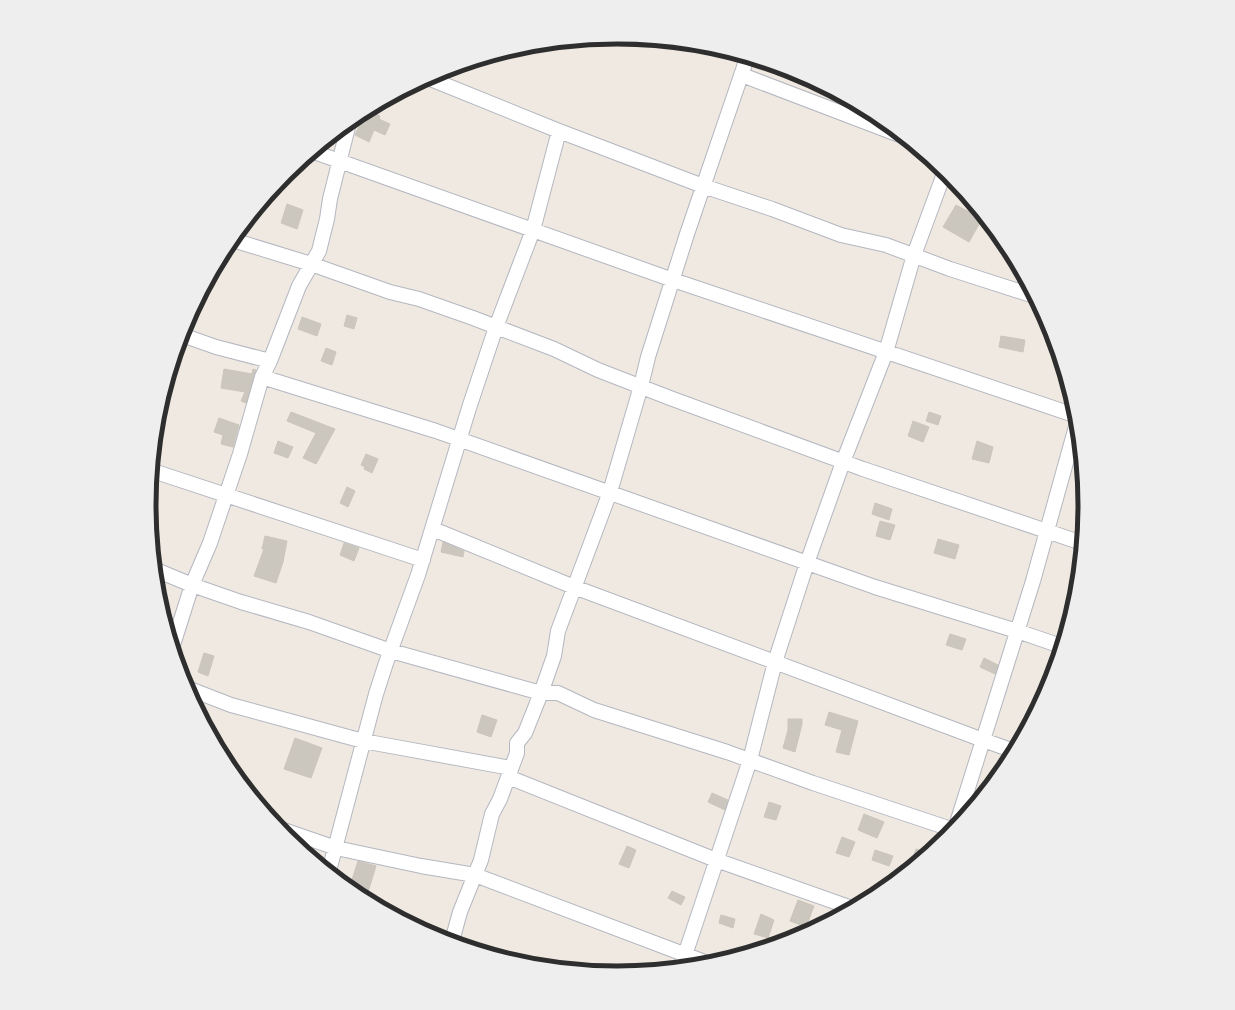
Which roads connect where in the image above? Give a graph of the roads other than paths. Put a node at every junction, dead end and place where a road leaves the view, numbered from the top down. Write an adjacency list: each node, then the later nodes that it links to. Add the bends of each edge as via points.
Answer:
1 (746, 62): 2 (street)
2 (742, 75): 4 (street); 10 (street)
3 (436, 81): 5 (street)
4 (884, 129)
5 (559, 131): 10 (street); 11 (street)
6 (347, 132): 8 (street)
7 (319, 154): 8 (street)
8 (339, 161): 11 (street); 14 (street, via 327,219 318,251)
9 (942, 178): 13 (street)
10 (703, 186): 13 (street, via 841,235 886,245); 15 (street)
11 (533, 230): 15 (street); 17 (street)
12 (239, 242): 14 (street)
13 (914, 256): 16 (street); 19 (street)
14 (311, 264): 17 (street); 20 (street, via 299,286)
15 (673, 280): 19 (street); 22 (street)
16 (1027, 294)
17 (496, 327): 22 (street); 25 (street)
18 (189, 337): 20 (street)
19 (886, 352): 23 (street); 26 (street)
20 (270, 362): 21 (street)
21 (262, 377): 25 (street); 29 (street)
22 (641, 386): 26 (street); 28 (street)
23 (1070, 414)
24 (1073, 436): 31 (street)
25 (460, 440): 28 (street); 30 (street)
26 (843, 462): 31 (street); 34 (street)
27 (157, 472): 29 (street)
28 (610, 492): 34 (street); 37 (street)
29 (226, 495): 33 (street); 36 (street, via 210,543)
30 (433, 529): 33 (street); 37 (street)
31 (1047, 531): 32 (street); 38 (street)
32 (1077, 541)
33 (423, 560): 41 (street)
34 (807, 563): 38 (street); 42 (street)
35 (161, 572): 36 (street)
36 (192, 584): 39 (street); 41 (street)
37 (574, 587): 42 (street); 44 (street, via 558,631 554,656)
38 (1017, 631): 40 (street); 45 (street)
39 (176, 636)
40 (1057, 645)
41 (391, 651): 44 (street); 46 (street, via 376,694)
42 (775, 662): 45 (street); 48 (street)
43 (197, 692): 46 (street, via 232,705)
44 (541, 693): 48 (street, via 558,693 594,710); 49 (street, via 525,733 517,743 517,752)
45 (983, 740): 47 (street); 50 (street)
46 (364, 741): 49 (street); 53 (street)
47 (1009, 749)
48 (750, 760): 51 (street); 54 (street)
49 (509, 773): 54 (street); 56 (street, via 492,814)
50 (960, 813)
51 (946, 827)
52 (295, 834): 53 (street)
53 (336, 848): 55 (street); 56 (street)
54 (716, 860): 57 (street); 59 (street)
55 (331, 866)
56 (475, 875): 58 (street); 59 (street)
57 (845, 906)
58 (453, 936)
59 (684, 961)

